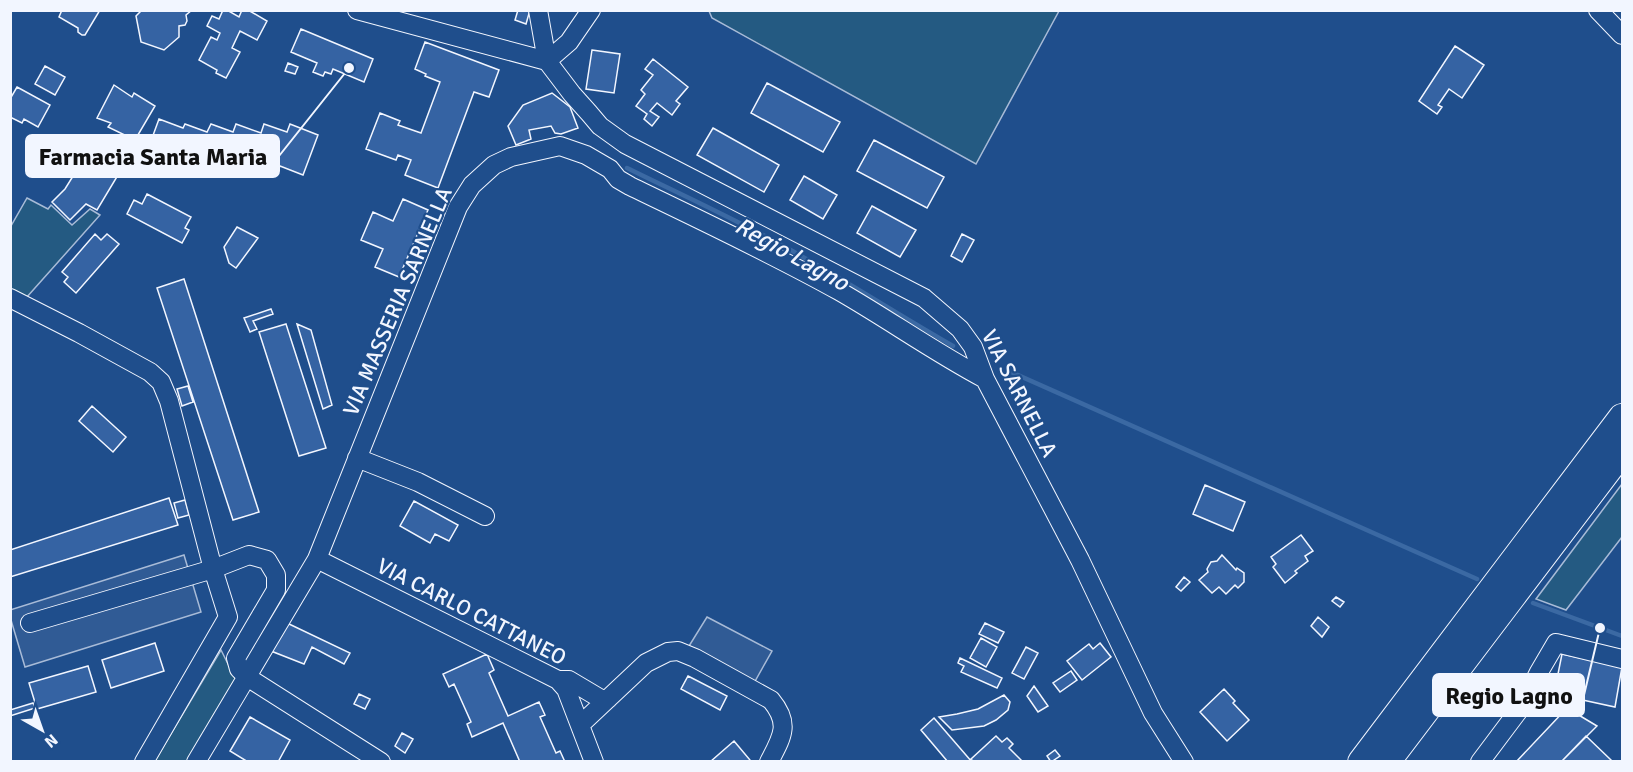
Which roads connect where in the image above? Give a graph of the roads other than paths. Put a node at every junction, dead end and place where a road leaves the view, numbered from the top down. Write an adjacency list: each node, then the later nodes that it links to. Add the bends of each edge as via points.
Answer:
1 (357, 10): 6 (street)
2 (538, 10): 6 (street)
3 (591, 10): 6 (street, via 569,42)
4 (1598, 10): 5 (street)
5 (1623, 35)
6 (547, 61): 7 (street, VIA SARNELLA, via 595,119)
7 (625, 144): 8 (street); 10 (street, VIA SARNELLA, via 924,298 960,329 973,347)
8 (610, 169): 10 (street, VIA MASSERIA SARNELLA, via 630,186 842,293); 13 (street, VIA MASSERIA SARNELLA, via 560,146 511,157 494,165 472,185 458,207)
9 (10, 298): 16 (street, via 150,372 161,382)
10 (985, 379): 29 (street, VIA SARNELLA, via 1080,560 1153,713)
11 (1623, 417): 30 (highway)
12 (1623, 452): 31 (highway)
13 (357, 458): 14 (street, via 418,482); 15 (street, VIA MASSERIA SARNELLA)
14 (485, 516)
15 (317, 559): 19 (street, VIA MASSERIA SARNELLA); 20 (street, VIA CARLO CATTANEO)
16 (213, 569): 17 (street); 19 (street, via 249,555 267,560 276,575 276,590 236,658); 24 (street, via 228,617)
17 (30, 623)
18 (1623, 659): 32 (street, via 1556,643 1522,706)
19 (246, 677): 23 (street); 25 (street, VIA MASSERIA SARNELLA)
20 (558, 680): 21 (street, via 569,680 601,699); 22 (street, VIA CARLO CATTANEO, via 566,689)
21 (608, 699): 22 (street); 28 (street, via 646,663 668,651 678,651 771,700 783,721 783,733)
22 (580, 725): 27 (street, VIA CARLO CATTANEO)
23 (359, 756): 26 (street)
24 (144, 762)
25 (196, 762)
26 (381, 762)
27 (594, 762)
28 (769, 762)
29 (1184, 762)
30 (1361, 762)
31 (1387, 762)
32 (1480, 762)

